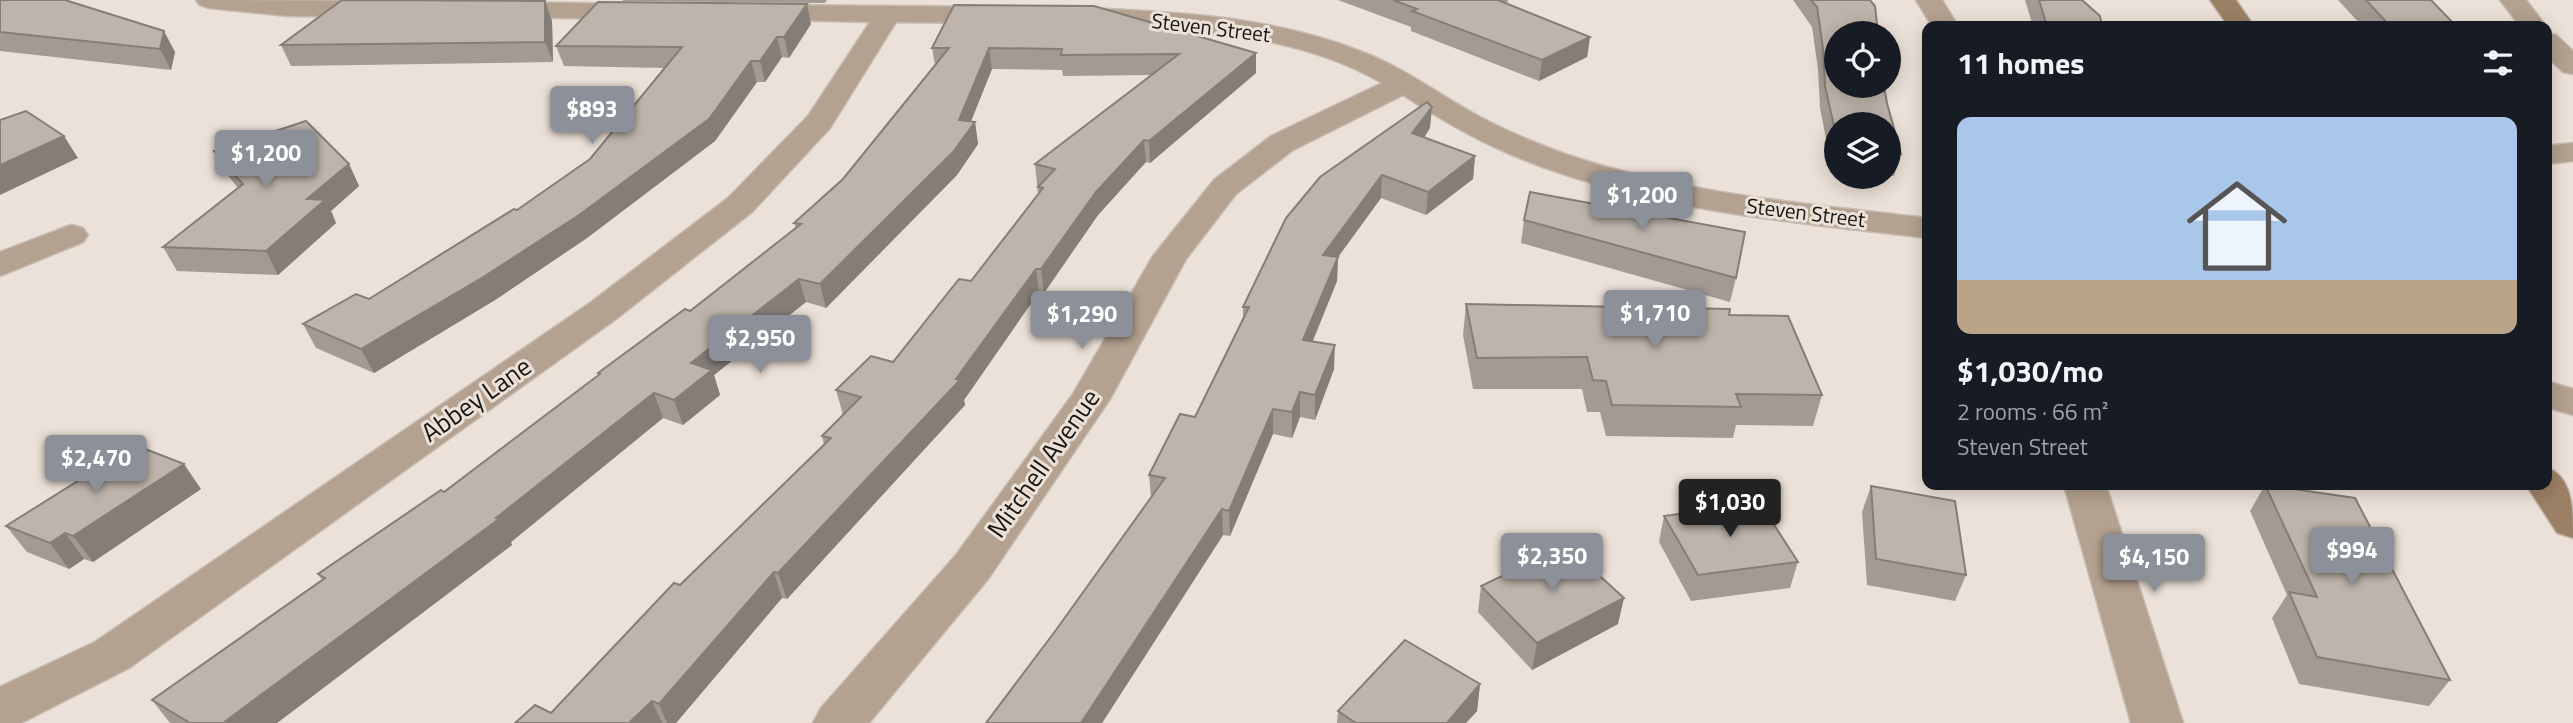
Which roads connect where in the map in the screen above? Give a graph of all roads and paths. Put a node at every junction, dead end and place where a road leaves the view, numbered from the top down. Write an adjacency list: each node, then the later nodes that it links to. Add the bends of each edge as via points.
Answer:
1 (209, 0): 5 (street, via 289,8)
2 (1929, 0): 10 (street)
3 (2223, 0): 11 (main road)
4 (2513, 0): 12 (street)
5 (414, 9)
6 (470, 10): 7 (street)
7 (665, 12)
8 (735, 13): 9 (street, Steven Street)
9 (888, 15): 15 (street, Steven Street, via 1188,20 1306,42); 26 (street, Abbey Lane, via 819,122 740,205 603,311 112,654)
10 (1943, 21)
11 (2238, 21)
12 (2529, 21)
13 (2552, 47): 14 (street)
14 (2573, 66)
15 (1405, 83): 18 (street, Steven Street, via 1474,125 1605,177 1675,194); 27 (street, Mitchell Avenue, via 1282,143 1225,187 1170,256 1090,399 972,566)
16 (2573, 152): 17 (street)
17 (2552, 154)
18 (1922, 227)
19 (71, 235): 20 (street)
20 (0, 264)
21 (2552, 396): 22 (street)
22 (2573, 402)
23 (2087, 490): 28 (street)
24 (2551, 490): 25 (main road)
25 (2573, 522)
26 (0, 710)
27 (839, 723)
28 (2157, 723)

